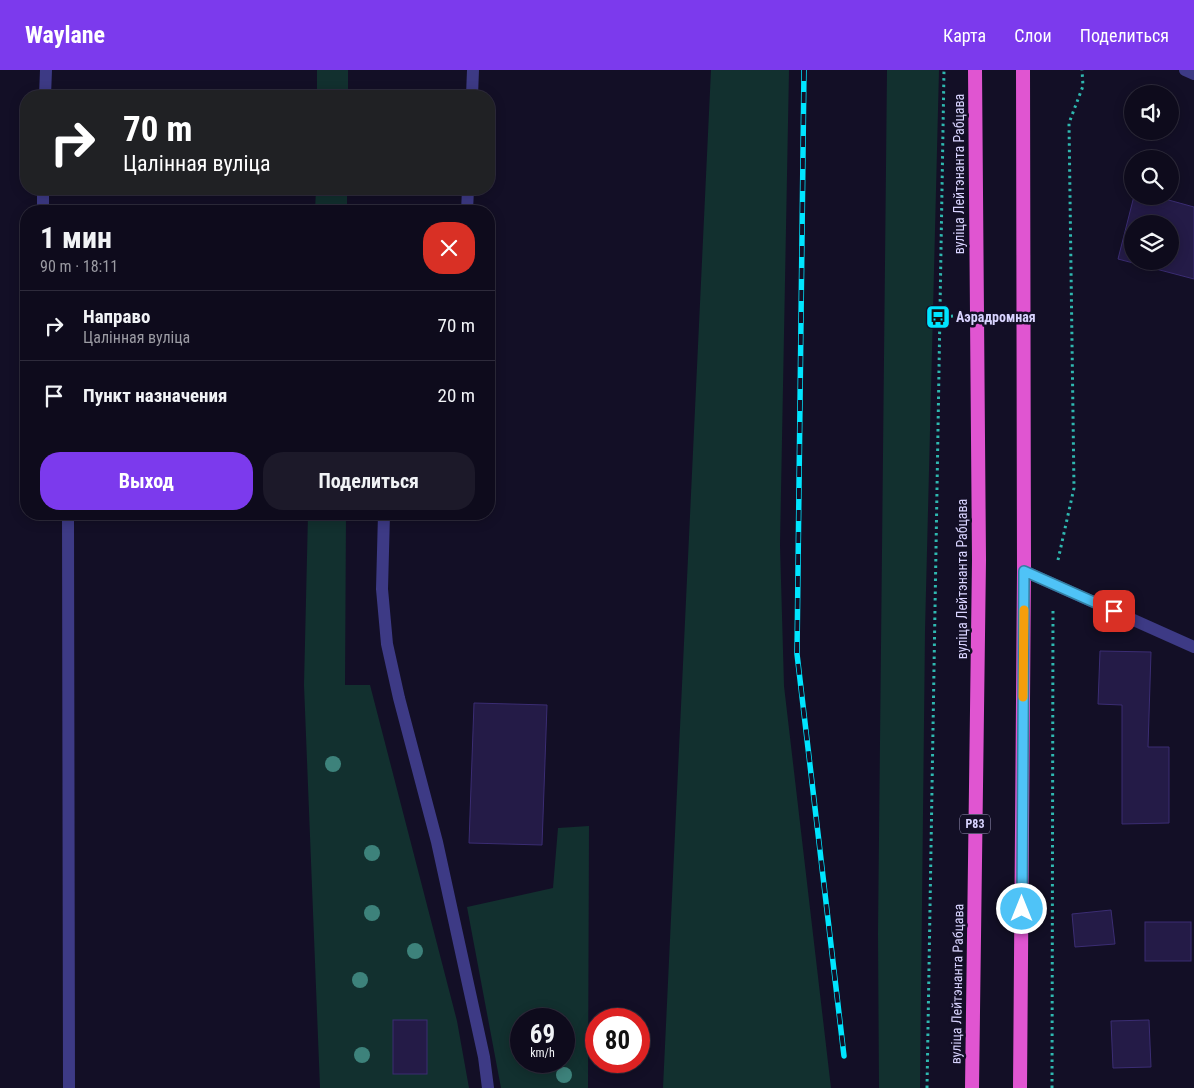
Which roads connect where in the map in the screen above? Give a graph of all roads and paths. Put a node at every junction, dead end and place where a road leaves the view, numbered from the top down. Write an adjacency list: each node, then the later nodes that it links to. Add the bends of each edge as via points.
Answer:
1 (46, 70): 8 (street)
2 (473, 70): 9 (street)
3 (944, 70): 16 (path)
4 (975, 70): 17 (highway, вуліца Лейтэнанта Рабцава / Р83, via 979,560)
5 (1023, 70): 12 (highway)
6 (1185, 70): 7 (street)
7 (1194, 74)
8 (45, 90)
9 (472, 90)
10 (68, 520): 14 (street)
11 (384, 520): 15 (street, via 382,589 387,644 398,698 437,842)
12 (1024, 571): 13 (street); 18 (highway)
13 (1194, 647)
14 (69, 1088)
15 (488, 1088)
16 (927, 1088)
17 (972, 1088)
18 (1020, 1088)

